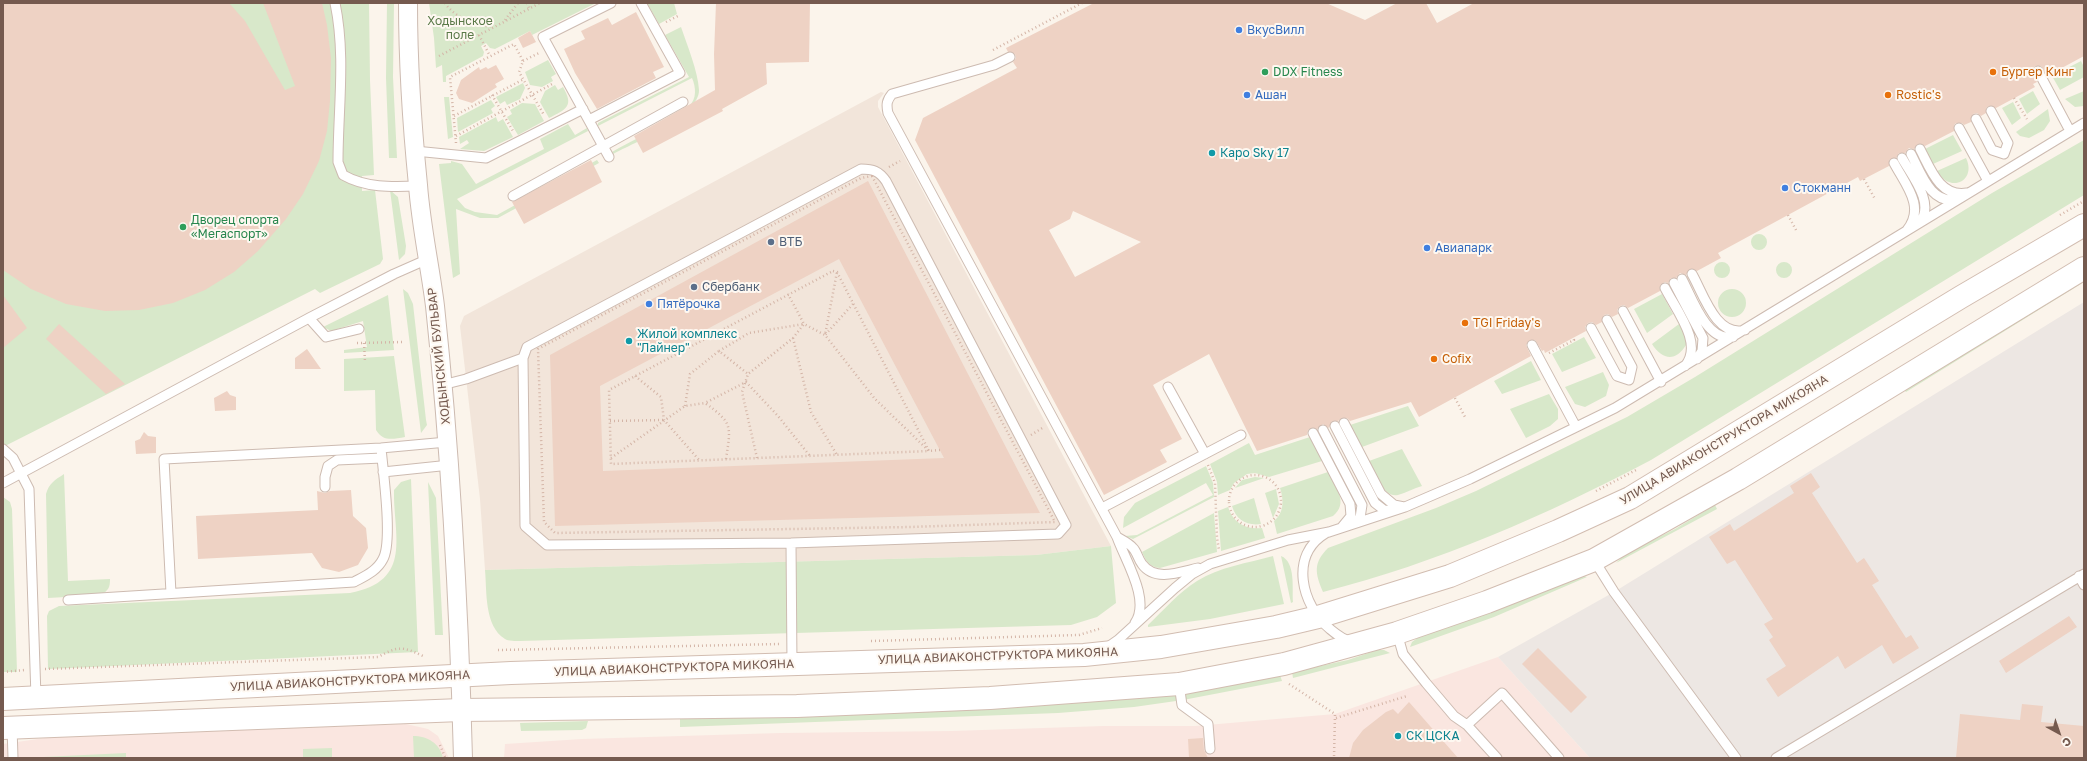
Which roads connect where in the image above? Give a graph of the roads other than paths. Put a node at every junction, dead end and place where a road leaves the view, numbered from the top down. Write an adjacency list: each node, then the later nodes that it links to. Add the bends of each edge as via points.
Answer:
1 (335, 3): 23 (lane, via 341,65 338,162 343,174 353,180 385,187)
2 (408, 3): 17 (street, ХОДЫНСКИЙ БУЛЬВАР)
3 (611, 3): 8 (lane, via 543,37)
4 (641, 3): 11 (lane, via 680,73)
5 (1010, 57): 67 (lane, via 892,94 888,100 888,112)
6 (2038, 71): 14 (lane)
7 (683, 102): 15 (lane)
8 (583, 109): 11 (lane); 17 (lane, via 486,158)
9 (1991, 111): 19 (lane, via 2008,143)
10 (1976, 119): 19 (lane, via 1992,150)
11 (589, 120): 15 (lane)
12 (2084, 123): 14 (lane)
13 (1959, 128): 22 (lane)
14 (2070, 131): 21 (lane)
15 (603, 146): 20 (lane); 25 (lane)
16 (1920, 149): 24 (lane, via 1942,187 1956,193)
17 (415, 151): 23 (street, ХОДЫНСКИЙ БУЛЬВАР)
18 (1911, 154): 26 (lane, via 1932,192 1940,198 1949,200)
19 (2004, 154): 21 (lane)
20 (609, 157)
21 (2011, 167): 22 (lane)
22 (1988, 181): 24 (lane)
23 (418, 186): 30 (street, ХОДЫНСКИЙ БУЛЬВАР)
24 (1974, 190): 26 (lane)
25 (513, 196)
26 (1961, 198): 28 (lane)
27 (2084, 225): 80 (street, УЛИЦА АВИАКОНСТРУКТОРА МИКОЯНА, via 1955,300 1630,498 1450,576)
28 (1916, 226): 29 (lane); 29 (lane, via 1924,216 1925,202 1898,161 1915,204 1914,219)
29 (1904, 233): 37 (lane)
30 (428, 259): 35 (lane); 47 (street, ХОДЫНСКИЙ БУЛЬВАР)
31 (2084, 268): 74 (street, via 1738,479)
32 (1692, 274): 37 (lane, via 1718,322 1731,330 1741,331)
33 (1665, 288): 44 (lane, via 1693,345 1690,359)
34 (1623, 311): 46 (lane)
35 (309, 318): 39 (lane, via 326,337); 63 (lane)
36 (1607, 320): 45 (lane, via 1632,367)
37 (1750, 327): 40 (lane)
38 (1591, 328): 45 (lane, via 1617,376)
39 (359, 329)
40 (1738, 335): 43 (lane); 43 (lane, via 1726,338 1717,336 1710,330 1678,281 1703,338 1701,354)
41 (1532, 345): 52 (lane)
42 (523, 358): 47 (lane); 73 (lane, via 525,526 546,545); 73 (lane, via 527,347 538,340 861,169 872,169 886,181 1066,525 1058,534)
43 (1691, 364): 44 (lane)
44 (1679, 371): 46 (lane)
45 (1629, 380): 49 (lane)
46 (1660, 382): 49 (lane)
47 (442, 385): 56 (street, ХОДЫНСКИЙ БУЛЬВАР)
48 (1168, 387): 60 (lane)
49 (1637, 395): 52 (lane)
50 (1344, 423): 66 (lane, via 1381,494 1394,506)
51 (1335, 426): 68 (lane, via 1375,503 1384,510)
52 (1576, 427): 66 (lane, via 1470,479)
53 (1323, 430): 69 (lane, via 1362,505 1360,518)
54 (1313, 433): 70 (lane, via 1350,504 1352,513 1349,520)
55 (1241, 435): 60 (lane)
56 (447, 442): 57 (lane); 61 (street, ХОДЫНСКИЙ БУЛЬВАР)
57 (381, 448): 59 (lane); 78 (lane, via 164,458)
58 (3, 449): 63 (lane, via 13,458)
59 (382, 458): 62 (lane); 65 (lane, via 337,460 328,466)
60 (1206, 459): 67 (lane)
61 (450, 465): 62 (lane); 86 (street, ХОДЫНСКИЙ БУЛЬВАР)
62 (383, 472): 78 (lane, via 388,543 383,559 372,572 354,582)
63 (20, 473): 64 (lane); 88 (lane, via 29,489)
64 (3, 483)
65 (325, 487)
66 (1405, 507): 68 (lane)
67 (1102, 508): 72 (lane)
68 (1394, 510): 69 (lane)
69 (1353, 524): 70 (lane)
70 (1339, 528): 71 (lane)
71 (1329, 532): 75 (lane, via 1288,540); 80 (lane, via 1310,547 1305,558 1304,592)
72 (1117, 537): 75 (lane, via 1133,547 1141,564 1155,574 1178,573); 81 (lane, via 1141,603)
73 (791, 543): 85 (lane)
74 (1594, 560): 82 (street, via 1487,602); 98 (lane, via 1614,592)
75 (1210, 564): 81 (lane, via 1192,574)
76 (2082, 575): 77 (lane); 99 (lane)
77 (2084, 585)
78 (171, 593): 79 (lane)
79 (68, 600)
80 (1318, 616): 83 (lane, via 1337,635 1348,640); 84 (street, УЛИЦА АВИАКОНСТРУКТОРА МИКОЯНА, via 1276,627 1161,647)
81 (1132, 627): 84 (lane, via 1106,648)
82 (1397, 633): 83 (street); 91 (lane, via 1403,654 1454,716)
83 (1370, 641): 87 (street, via 1284,664)
84 (1084, 654): 85 (street, УЛИЦА АВИАКОНСТРУКТОРА МИКОЯНА)
85 (792, 664): 86 (street, УЛИЦА АВИАКОНСТРУКТОРА МИКОЯНА)
86 (459, 676): 88 (street, УЛИЦА АВИАКОНСТРУКТОРА МИКОЯНА); 90 (street, ХОДЫНСКИЙ БУЛЬВАР)
87 (1179, 684): 90 (street, via 990,698 797,706); 93 (lane, via 1182,705 1208,724)
88 (36, 697): 89 (street, УЛИЦА АВИАКОНСТРУКТОРА МИКОЯНА)
89 (3, 699)
90 (461, 710): 92 (street); 95 (street, ХОДЫНСКИЙ БУЛЬВАР)
91 (1467, 725): 96 (lane); 97 (lane, via 1502,693)
92 (8, 727): 94 (lane)
93 (1210, 749)
94 (13, 758)
95 (463, 758)
96 (1497, 758)
97 (1559, 758)
98 (1736, 758)
99 (1776, 758)

